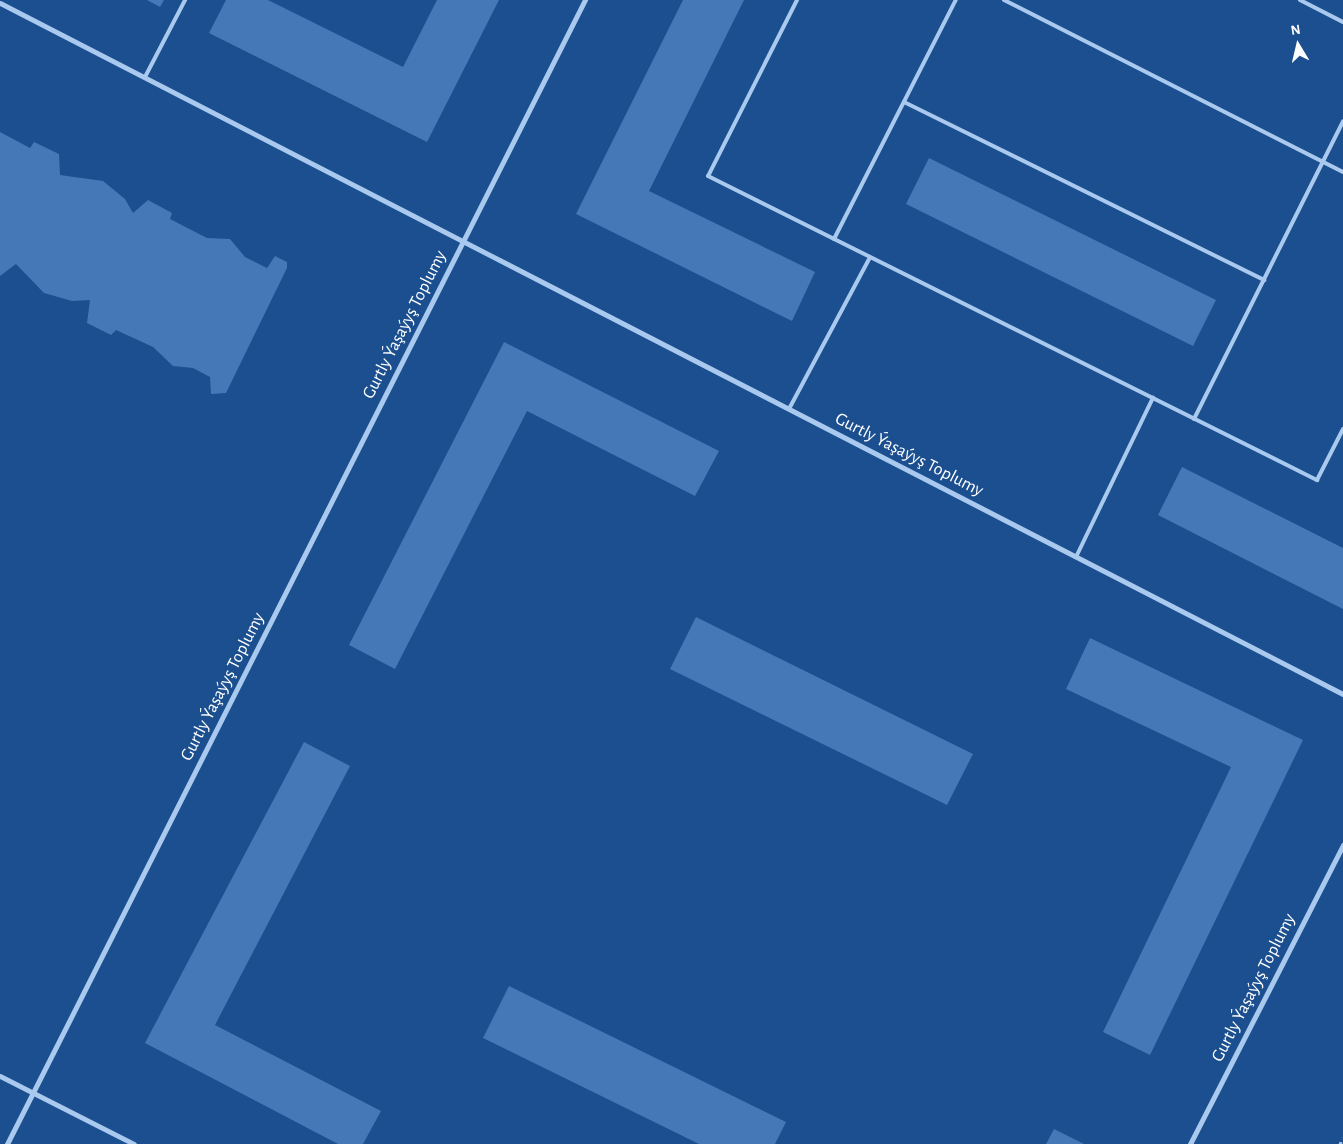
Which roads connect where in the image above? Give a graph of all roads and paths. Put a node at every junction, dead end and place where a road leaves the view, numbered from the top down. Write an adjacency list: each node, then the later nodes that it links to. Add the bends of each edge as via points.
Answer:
1 (184, 0): 9 (lane)
2 (585, 0): 15 (street, Gurtly Ýaşaýyş Toplumy)
3 (797, 0): 14 (lane, via 708,176)
4 (956, 0): 10 (lane)
5 (1004, 0): 12 (lane)
6 (1300, 0): 8 (lane)
7 (0, 3): 9 (street, Gurtly Ýaşaýyş Toplumy)
8 (1343, 22)
9 (145, 78): 15 (street, Gurtly Ýaşaýyş Toplumy)
10 (904, 102): 14 (lane); 17 (lane)
11 (1343, 121): 12 (lane)
12 (1323, 162): 13 (lane); 17 (lane)
13 (1343, 172)
14 (834, 239): 16 (lane)
15 (463, 241): 19 (street, Gurtly Ýaşaýyş Toplumy); 26 (street, Gurtly Ýaşaýyş Toplumy)
16 (870, 257): 18 (lane); 19 (lane)
17 (1264, 280): 20 (lane)
18 (1153, 398): 20 (lane); 22 (lane)
19 (789, 409): 22 (street, Gurtly Ýaşaýyş Toplumy)
20 (1194, 418): 21 (lane, via 1317,480)
21 (1343, 429)
22 (1076, 557): 23 (street, Gurtly Ýaşaýyş Toplumy)
23 (1343, 694)
24 (1343, 845): 30 (street, Gurtly Ýaşaýyş Toplumy)
25 (0, 1076): 26 (street)
26 (33, 1093): 28 (street, Gurtly Ýaşaýyş Toplumy); 29 (street)
27 (1343, 1138): 31 (path)
28 (7, 1144)
29 (134, 1144)
30 (1190, 1144)
31 (1340, 1144)

